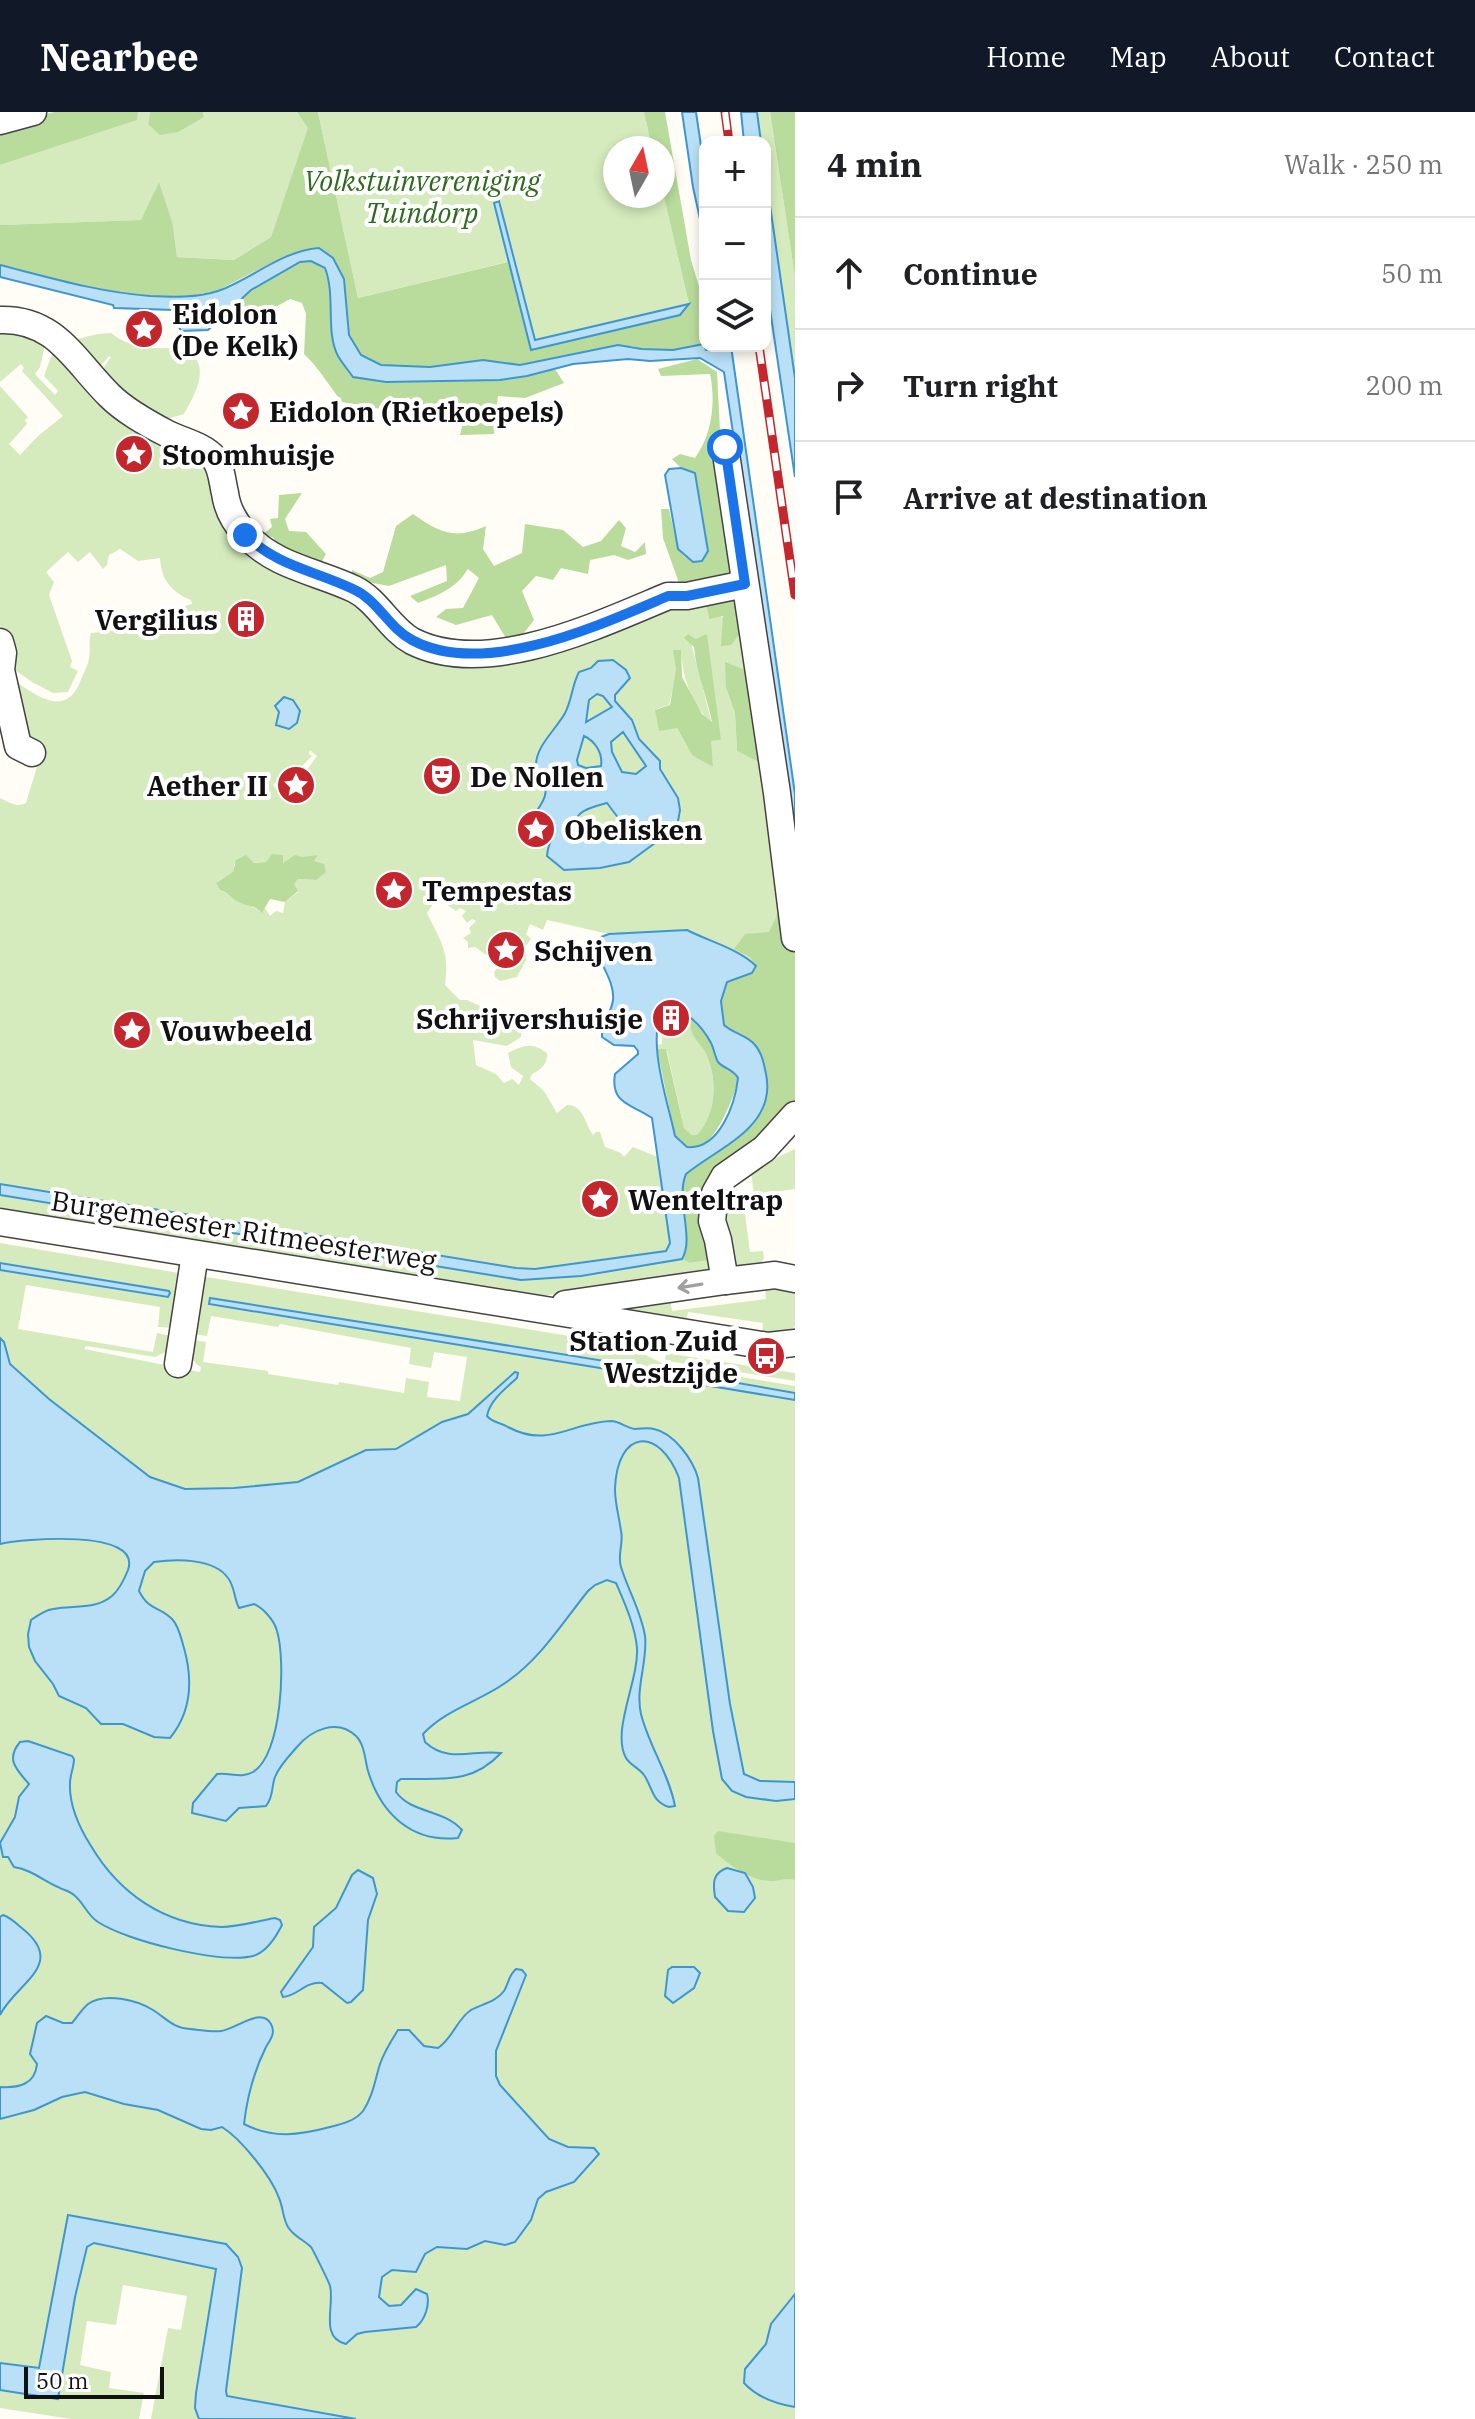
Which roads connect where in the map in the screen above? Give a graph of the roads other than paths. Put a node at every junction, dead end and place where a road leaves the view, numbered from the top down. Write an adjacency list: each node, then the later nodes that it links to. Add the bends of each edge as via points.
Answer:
1 (33, 112): 2 (street)
2 (0, 121)
3 (0, 320): 5 (street, via 42,327 112,398 214,457 235,522 264,551 368,597 397,630 428,647 485,654 555,640 668,596)
4 (725, 447): 5 (street)
5 (745, 584): 8 (street)
6 (0, 642): 7 (street, via 18,746)
7 (32, 753)
8 (795, 938)
9 (795, 1115): 13 (street, via 764,1149 724,1177 715,1193 712,1221)
10 (0, 1222): 11 (street, Burgemeester Ritmeesterweg)
11 (195, 1254): 14 (street, Burgemeester Ritmeesterweg); 16 (street)
12 (795, 1279): 13 (street, Burgemeester Ritmeesterweg, via 775,1275)
13 (725, 1281): 14 (street, Burgemeester Ritmeesterweg, one-way to 14, via 575,1304)
14 (477, 1301): 15 (street, Burgemeester Ritmeesterweg, via 768,1346)
15 (795, 1343)
16 (178, 1364)

